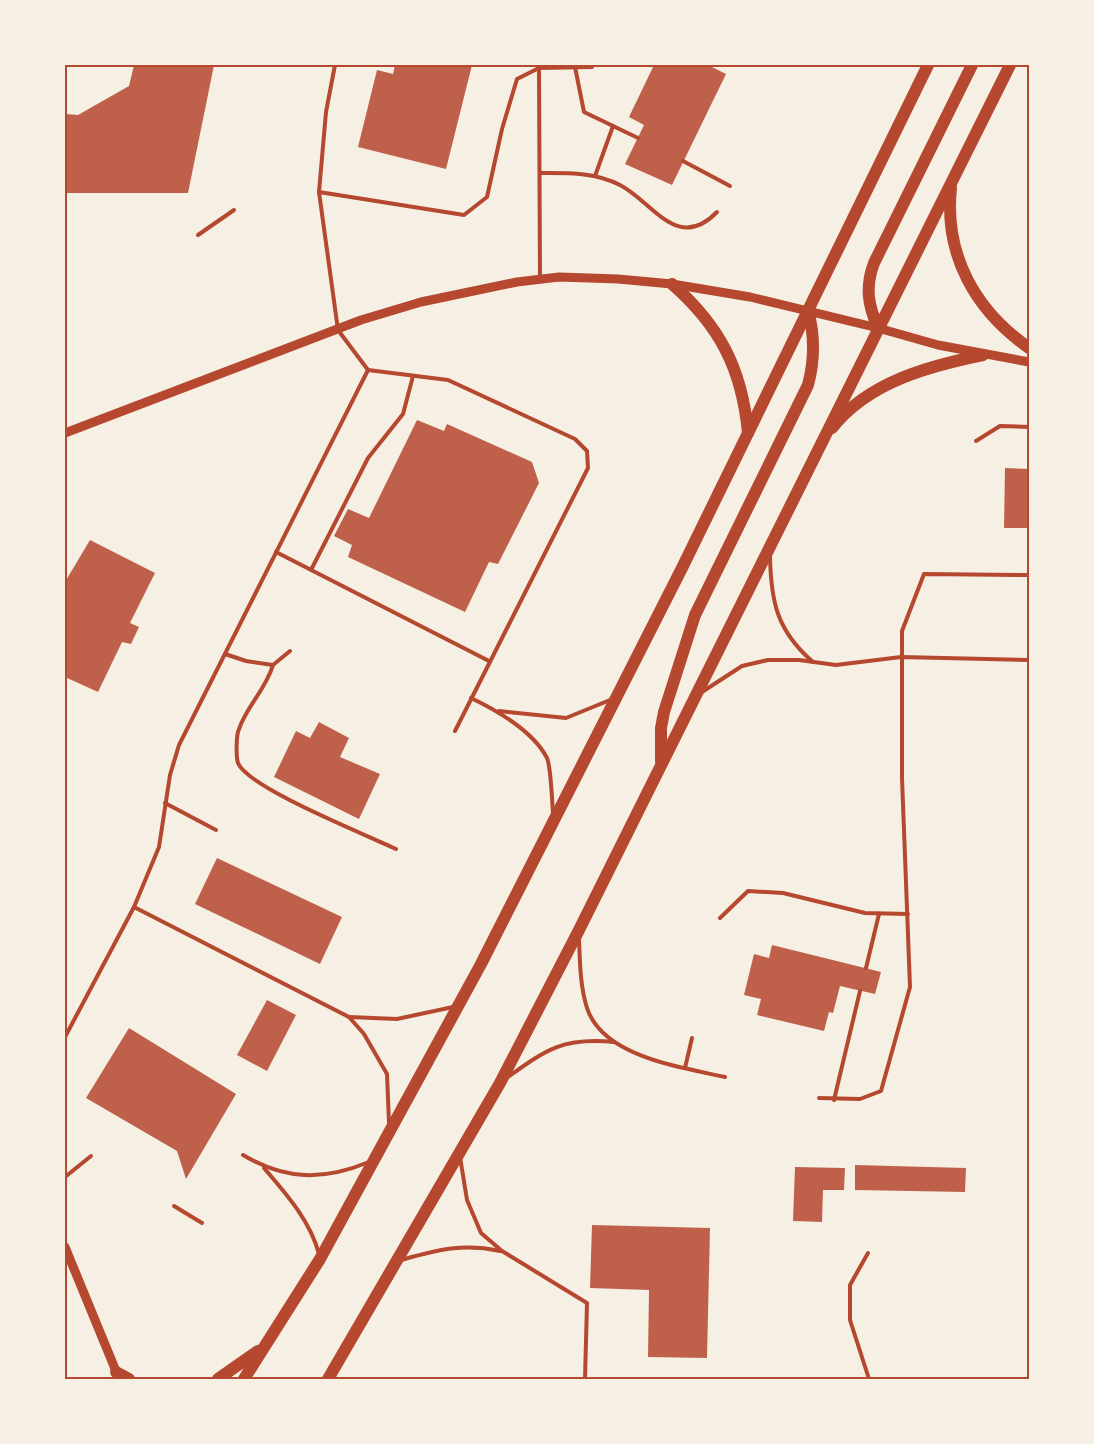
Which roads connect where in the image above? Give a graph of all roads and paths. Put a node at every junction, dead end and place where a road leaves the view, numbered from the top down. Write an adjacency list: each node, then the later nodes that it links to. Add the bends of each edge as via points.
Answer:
1 (335, 65): 15 (lane, via 326,112)
2 (928, 65): 21 (main road)
3 (972, 65): 22 (main road, via 868,278 867,290)
4 (1010, 65): 13 (main road)
5 (574, 67): 6 (lane); 7 (lane); 8 (lane, via 584,112)
6 (592, 67)
7 (539, 68): 11 (lane); 15 (lane, via 517,79 487,197 464,216)
8 (613, 126): 9 (lane); 12 (lane)
9 (638, 138)
10 (683, 161): 14 (lane)
11 (541, 173): 12 (lane); 19 (lane)
12 (595, 176): 17 (lane, via 621,186 667,223 701,225)
13 (951, 180): 22 (main road); 24 (main road, via 949,200 954,250 963,273 996,318)
14 (730, 186)
15 (319, 192): 23 (lane)
16 (234, 210): 18 (lane)
17 (717, 212)
18 (198, 235)
19 (540, 280): 20 (street, via 608,279); 23 (street, via 422,302)
20 (672, 284): 21 (street); 30 (main road, via 706,318 722,342 738,379)
21 (808, 310): 22 (street); 30 (main road); 50 (main road, via 814,355 808,385 695,615 664,712)
22 (878, 328): 25 (street); 33 (main road)
23 (338, 330): 27 (lane); 31 (street)
24 (1029, 348)
25 (983, 355): 26 (street); 33 (main road, via 925,369 876,390 853,406)
26 (1029, 362)
27 (368, 370): 28 (lane); 35 (lane)
28 (413, 376): 36 (lane, via 403,414 368,458); 42 (lane, via 448,380 574,439 586,451 588,468)
29 (1029, 427): 32 (lane, via 1000,426)
30 (748, 433): 45 (main road)
31 (65, 434)
32 (976, 441)
33 (821, 442): 34 (main road)
34 (770, 545): 43 (lane, via 772,596 778,617 793,642); 46 (main road)
35 (276, 552): 36 (lane); 39 (lane)
36 (311, 570): 42 (lane)
37 (1028, 575): 40 (lane, via 924,574 902,631)
38 (290, 651): 44 (lane)
39 (225, 654): 44 (lane); 51 (lane, via 179,745)
40 (901, 658): 41 (lane); 43 (lane, via 836,665); 57 (lane)
41 (1029, 660)
42 (489, 661): 47 (lane)
43 (813, 662): 46 (lane, via 776,660 742,666)
44 (272, 665): 54 (lane, via 269,680 238,730 238,762 244,771 267,789)
45 (616, 697): 48 (lane, via 566,718); 52 (main road)
46 (694, 697): 50 (main road)
47 (471, 698): 48 (lane); 49 (lane)
48 (497, 711): 52 (lane, via 525,732 547,759)
49 (454, 731)
50 (661, 763): 59 (main road)
51 (165, 803): 53 (lane); 55 (lane, via 159,847)
52 (554, 821): 62 (main road)
53 (216, 830)
54 (396, 849)
55 (134, 907): 63 (lane); 64 (lane)
56 (879, 914): 57 (lane); 58 (lane, via 783,893 748,891); 60 (lane)
57 (908, 914): 71 (lane, via 910,987 881,1091 860,1099)
58 (720, 918)
59 (579, 930): 66 (lane, via 583,990 588,1010 599,1028); 69 (main road)
60 (866, 968)
61 (860, 990): 71 (lane)
62 (460, 1005): 63 (lane, via 398,1020); 72 (main road)
63 (350, 1017): 72 (lane, via 387,1074)
64 (65, 1037)
65 (692, 1038): 67 (lane)
66 (614, 1042): 67 (lane, via 645,1057); 69 (lane, via 568,1042 532,1059)
67 (685, 1068): 68 (lane)
68 (725, 1077)
69 (500, 1082): 73 (main road)
70 (819, 1098): 71 (lane)
71 (834, 1100)
72 (390, 1135): 76 (main road)
73 (460, 1153): 82 (lane, via 467,1200 482,1233); 85 (main road)
74 (243, 1155): 77 (lane)
75 (91, 1156): 78 (lane)
76 (376, 1159): 77 (lane, via 350,1170 299,1177); 84 (main road)
77 (264, 1168): 84 (lane, via 290,1197 314,1236)
78 (65, 1177)
79 (174, 1206): 80 (lane)
80 (202, 1223)
81 (65, 1247): 88 (street)
82 (502, 1251): 85 (lane, via 474,1246 440,1250); 94 (lane, via 587,1303)
83 (868, 1253): 95 (lane, via 850,1285 850,1320)
84 (320, 1259): 86 (main road)
85 (398, 1261): 87 (main road)
86 (262, 1348): 90 (main road); 91 (main road)
87 (338, 1364): 92 (main road); 93 (lane)
88 (117, 1375): 89 (main road)
89 (129, 1379)
90 (218, 1379)
91 (244, 1379)
92 (328, 1379)
93 (337, 1379)
94 (585, 1379)
95 (869, 1379)

